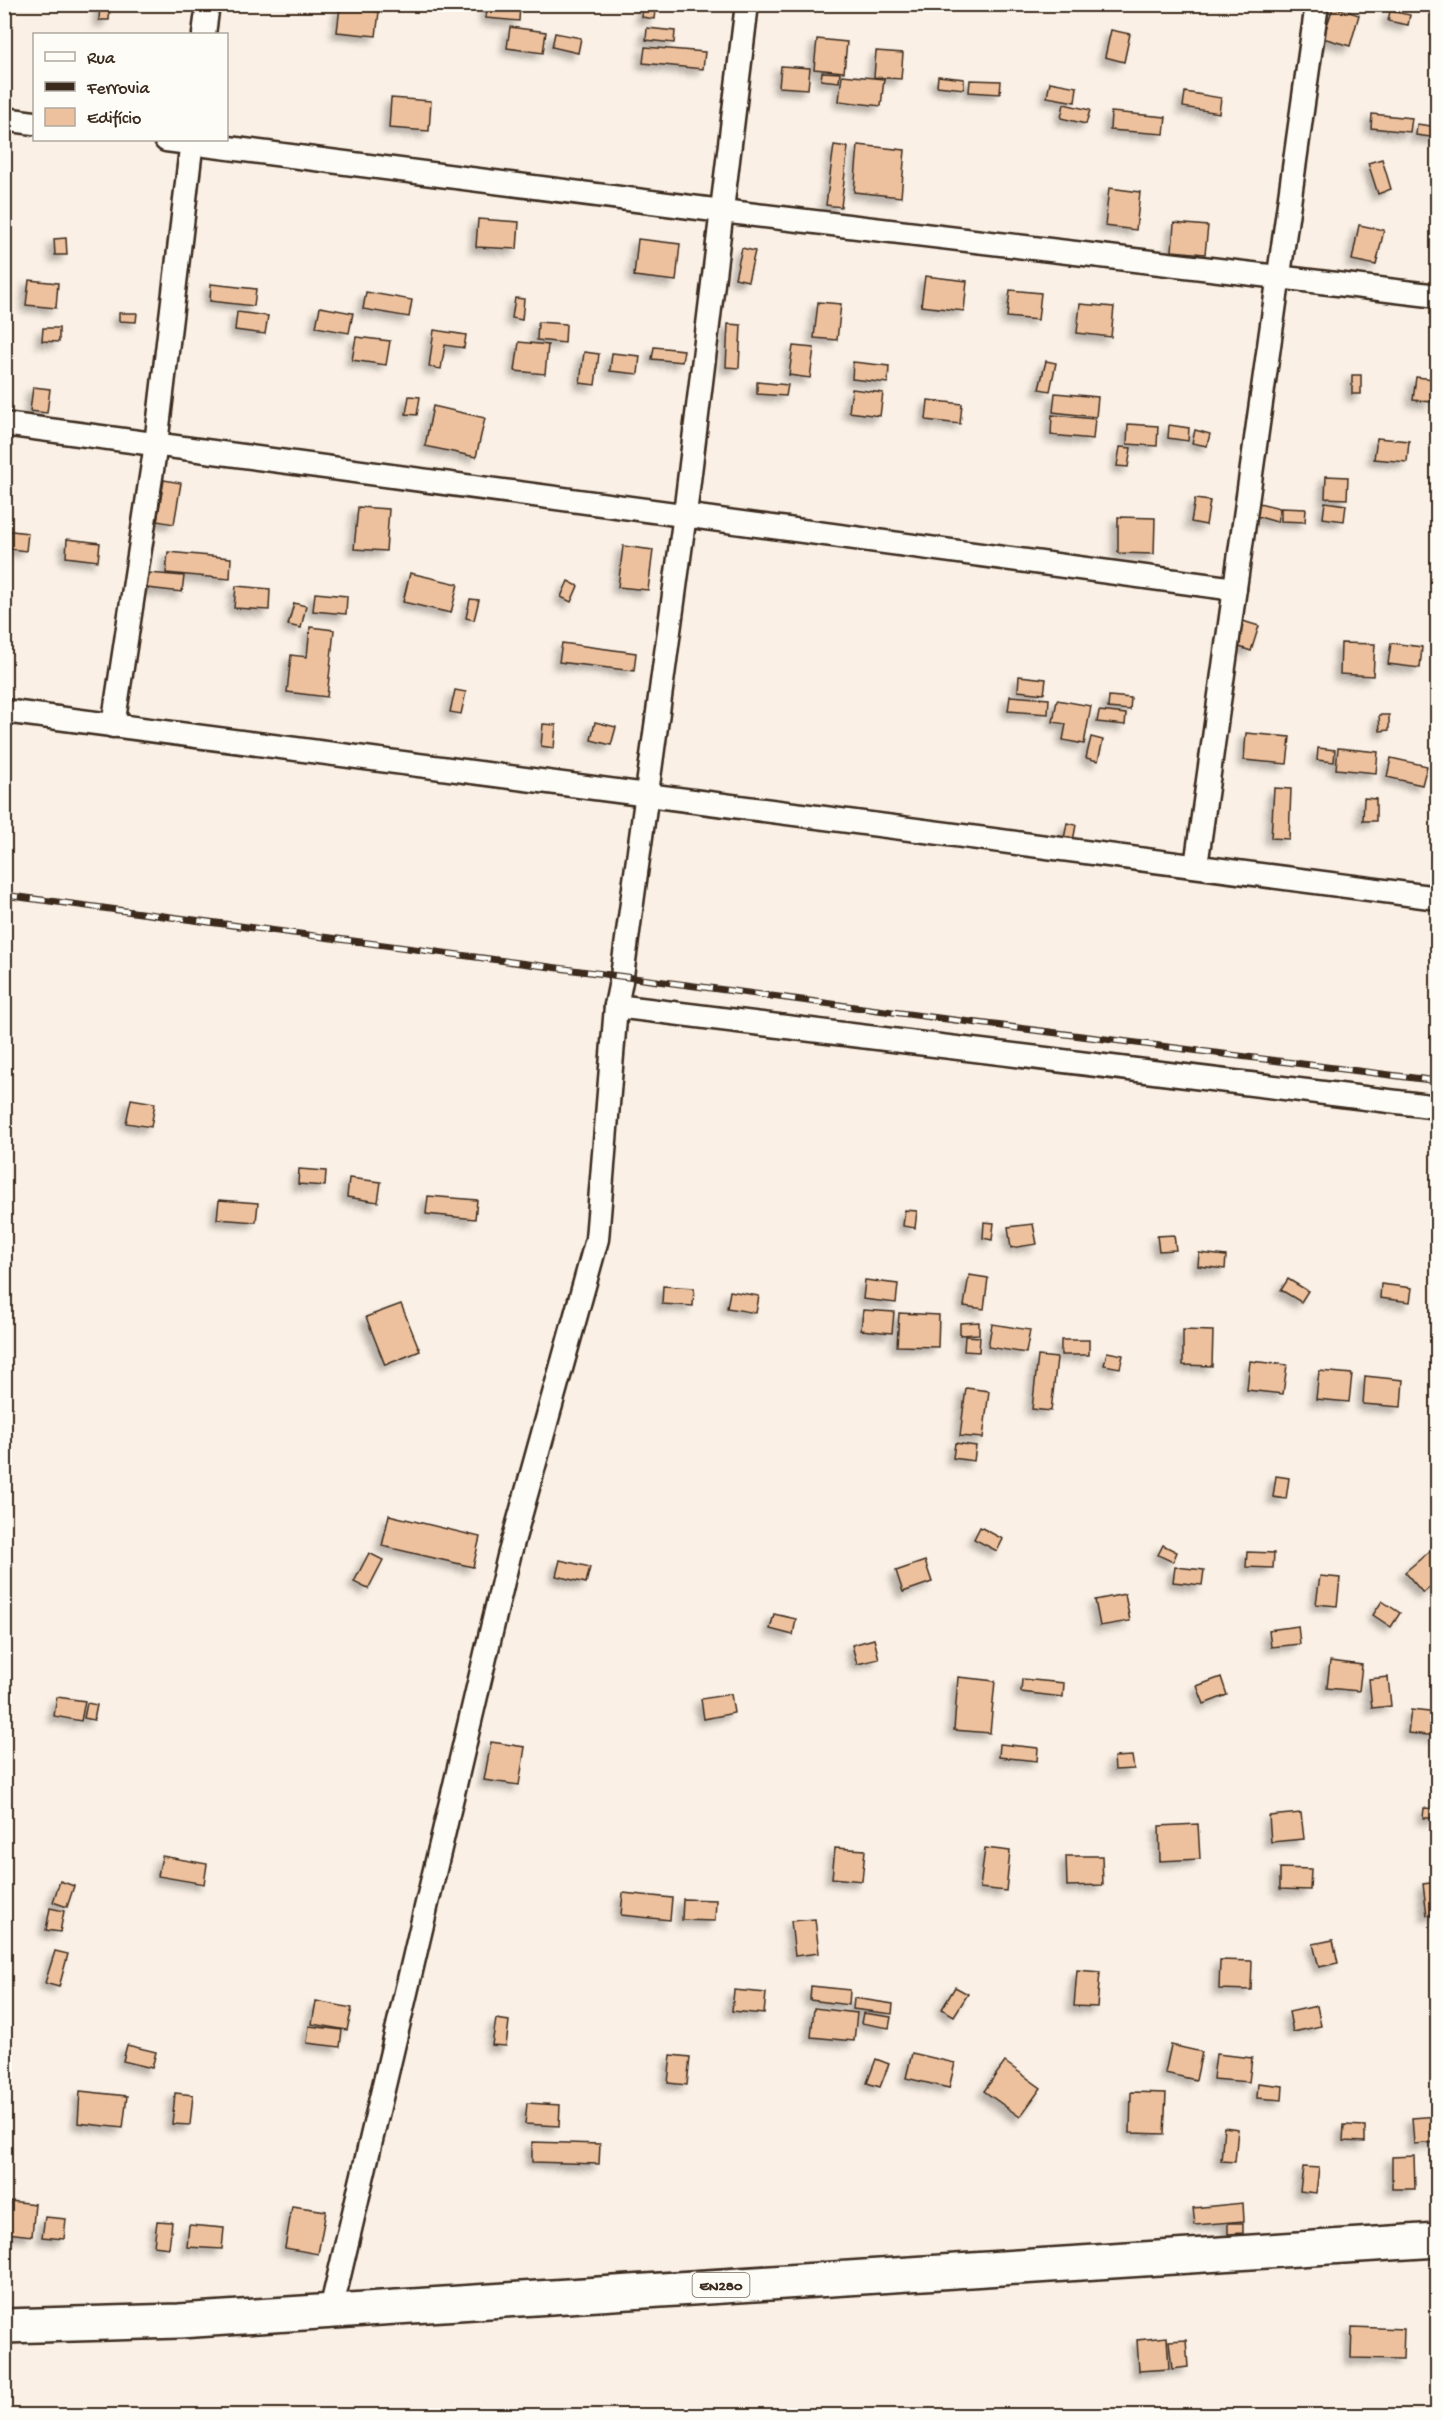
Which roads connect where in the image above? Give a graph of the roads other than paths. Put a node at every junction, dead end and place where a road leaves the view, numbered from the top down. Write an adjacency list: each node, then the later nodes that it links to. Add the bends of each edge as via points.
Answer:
1 (208, 4): 4 (street)
2 (747, 4): 8 (street)
3 (1317, 4): 9 (street)
4 (204, 33)
5 (4, 119): 6 (street)
6 (33, 123)
7 (192, 141): 8 (street); 12 (street)
8 (722, 211): 9 (street); 13 (street)
9 (1278, 277): 10 (street); 14 (street)
10 (1437, 296)
11 (4, 424): 12 (street)
12 (156, 444): 13 (street); 16 (street)
13 (685, 514): 14 (street); 17 (street)
14 (1235, 589): 18 (street)
15 (4, 711): 16 (street)
16 (113, 726): 17 (street)
17 (647, 796): 18 (street); 20 (street)
18 (1196, 866): 19 (street)
19 (1437, 898)
20 (615, 1006): 21 (street); 23 (street, via 597,1239 509,1556)
21 (1437, 1107)
22 (1437, 2240): 23 (main road, EN280)
23 (331, 2310): 24 (main road, EN280, via 179,2321)
24 (4, 2326)

